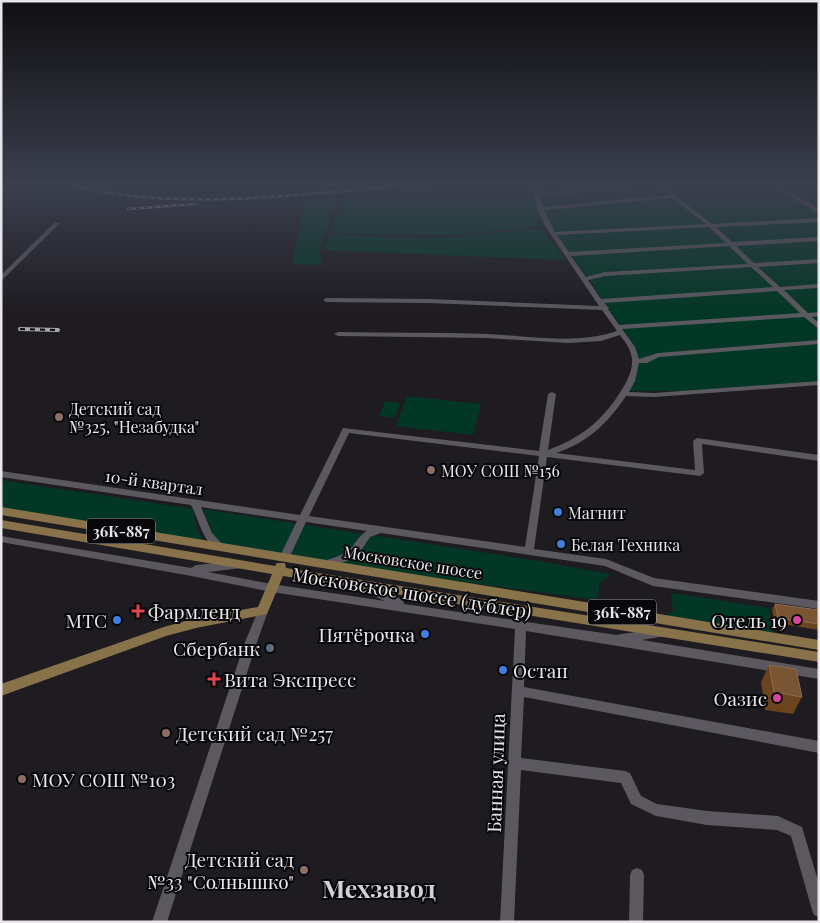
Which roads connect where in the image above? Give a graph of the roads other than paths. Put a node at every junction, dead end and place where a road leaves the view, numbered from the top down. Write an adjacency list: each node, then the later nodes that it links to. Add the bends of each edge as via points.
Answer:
1 (54, 228): 11 (street)
2 (550, 228): 5 (street)
3 (656, 228): 5 (street)
4 (713, 228): 7 (street)
5 (553, 234): 8 (street)
6 (819, 239): 7 (street)
7 (730, 244): 8 (street); 10 (street)
8 (567, 254): 12 (street)
9 (819, 261): 10 (street)
10 (753, 266): 12 (street, via 605,274); 14 (street)
11 (1, 279)
12 (586, 279): 16 (street)
13 (819, 286): 14 (street)
14 (778, 289): 16 (street); 19 (street)
15 (326, 300): 17 (street)
16 (601, 301): 17 (street)
17 (606, 308): 21 (street)
18 (819, 314): 19 (street)
19 (805, 315): 20 (street); 21 (street)
20 (819, 327)
21 (619, 330): 22 (street, via 601,339 568,341 487,336); 24 (street, via 628,339)
22 (338, 334)
23 (819, 342): 24 (street, via 658,355)
24 (636, 361): 27 (street)
25 (819, 383): 27 (street)
26 (552, 394): 28 (street)
27 (623, 394): 28 (street, via 604,420 585,436)
28 (544, 454): 29 (street, via 700,473 698,441); 33 (street, via 346,430); 38 (street)
29 (819, 458)
30 (1, 474): 31 (street, 10-й квартал)
31 (194, 503): 33 (street, 10-й квартал); 37 (street, via 199,508 208,536)
32 (1, 511): 37 (main road, Московское шоссе / 36К-887)
33 (303, 518): 35 (street, 10-й квартал); 39 (street)
34 (1, 524): 40 (main road, Московское шоссе / 36К-887)
35 (380, 529): 38 (street, 10-й квартал); 41 (street, via 367,535 348,556)
36 (1, 539): 42 (street, Московское шоссе (дублер))
37 (219, 546): 39 (main road, Московское шоссе / 36К-887)
38 (529, 552): 46 (street, via 606,563 652,582)
39 (284, 558): 41 (main road, Московское шоссе / 36К-887); 43 (main road)
40 (241, 564): 42 (street); 43 (main road, Московское шоссе / 36К-887)
41 (328, 564): 52 (main road, Московское шоссе / 36К-887)
42 (186, 571): 45 (street, Московское шоссе (дублер))
43 (279, 571): 44 (main road, Московское шоссе / 36К-887); 45 (main road)
44 (362, 585): 47 (street); 50 (main road, Московское шоссе / 36К-887)
45 (272, 588): 47 (street, Московское шоссе (дублер)); 48 (main road)
46 (819, 605)
47 (406, 607): 49 (street, Московское шоссе (дублер))
48 (263, 611): 55 (main road, via 164,632); 61 (street)
49 (521, 626): 51 (street, Московское шоссе (дублер)); 56 (street, Банная улица)
50 (664, 633): 51 (street); 53 (main road, Московское шоссе / 36К-887)
51 (611, 639): 54 (street, Московское шоссе (дублер))
52 (819, 645)
53 (819, 657)
54 (819, 674)
55 (1, 690)
56 (517, 691): 57 (street); 58 (street, Банная улица)
57 (819, 747)
58 (515, 763): 60 (street, via 625,777 636,800 656,810 707,818 778,823 797,832); 62 (street, Банная улица)
59 (637, 875): 63 (street)
60 (819, 910)
61 (159, 922)
62 (507, 922)
63 (636, 922)

